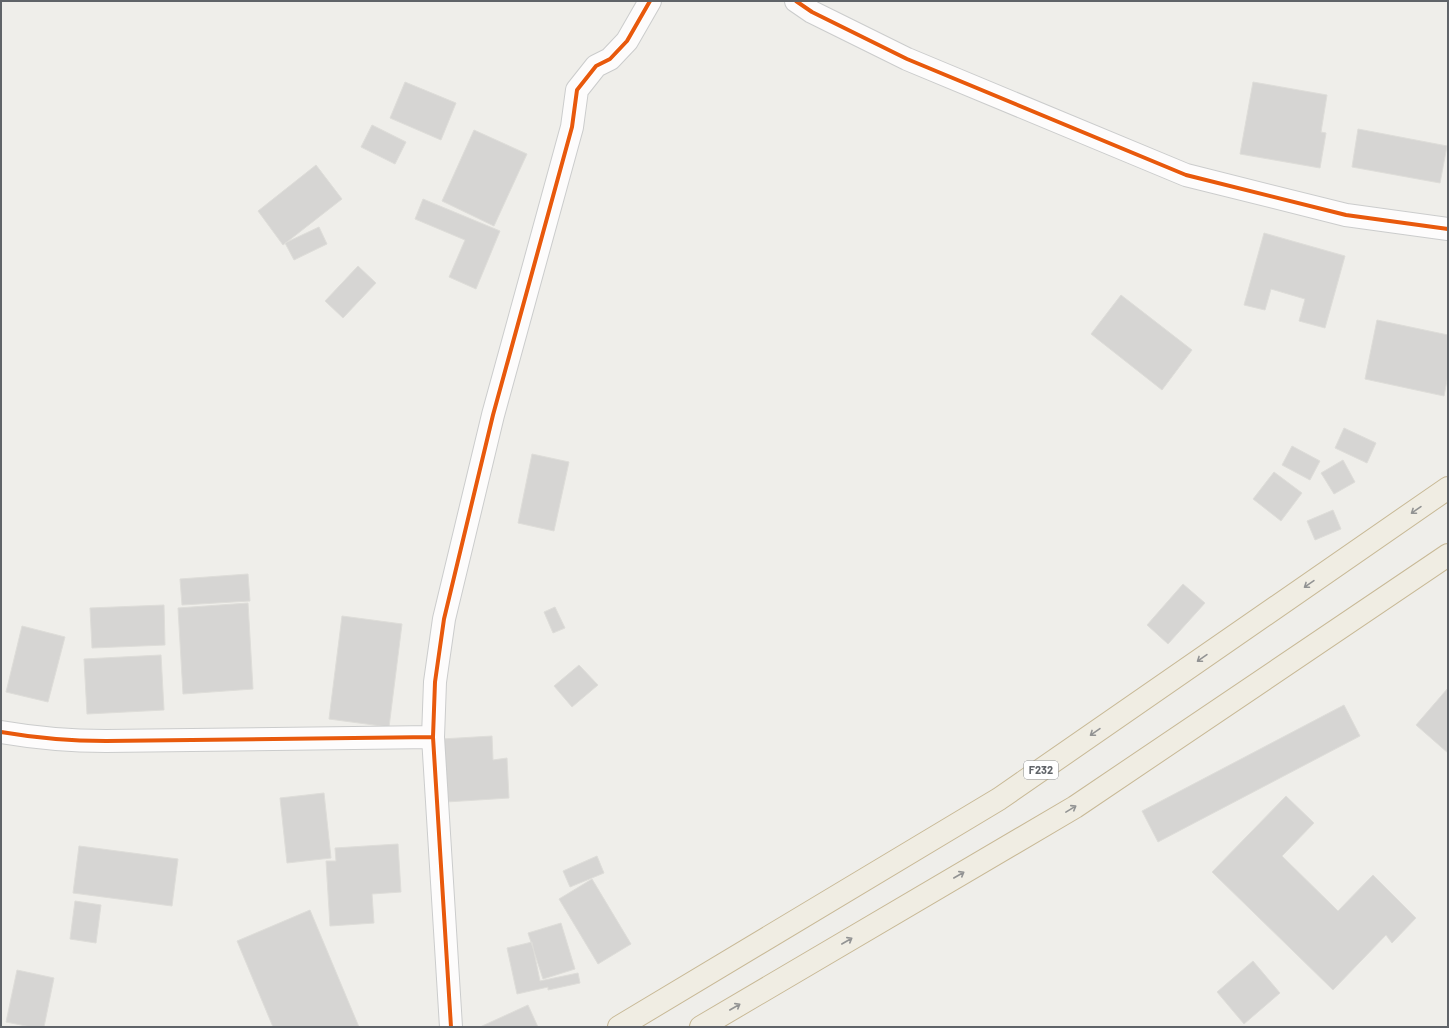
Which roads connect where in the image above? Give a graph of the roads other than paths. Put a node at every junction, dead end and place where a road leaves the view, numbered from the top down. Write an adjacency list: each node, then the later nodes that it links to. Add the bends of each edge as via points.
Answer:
1 (650, 1): 7 (street, via 627,41 610,58 596,66 577,90 572,127 493,415 444,619 435,682)
2 (796, 1): 3 (street, via 812,12 908,59 1186,175 1346,215)
3 (1448, 229)
4 (1448, 488): 9 (highway, F232, one-way to 9, via 999,799)
5 (1448, 555): 10 (highway, one-way to 5, via 1075,807)
6 (1, 732): 7 (street, via 72,741 106,742)
7 (433, 737): 8 (street)
8 (451, 1027)
9 (619, 1027)
10 (701, 1027)

